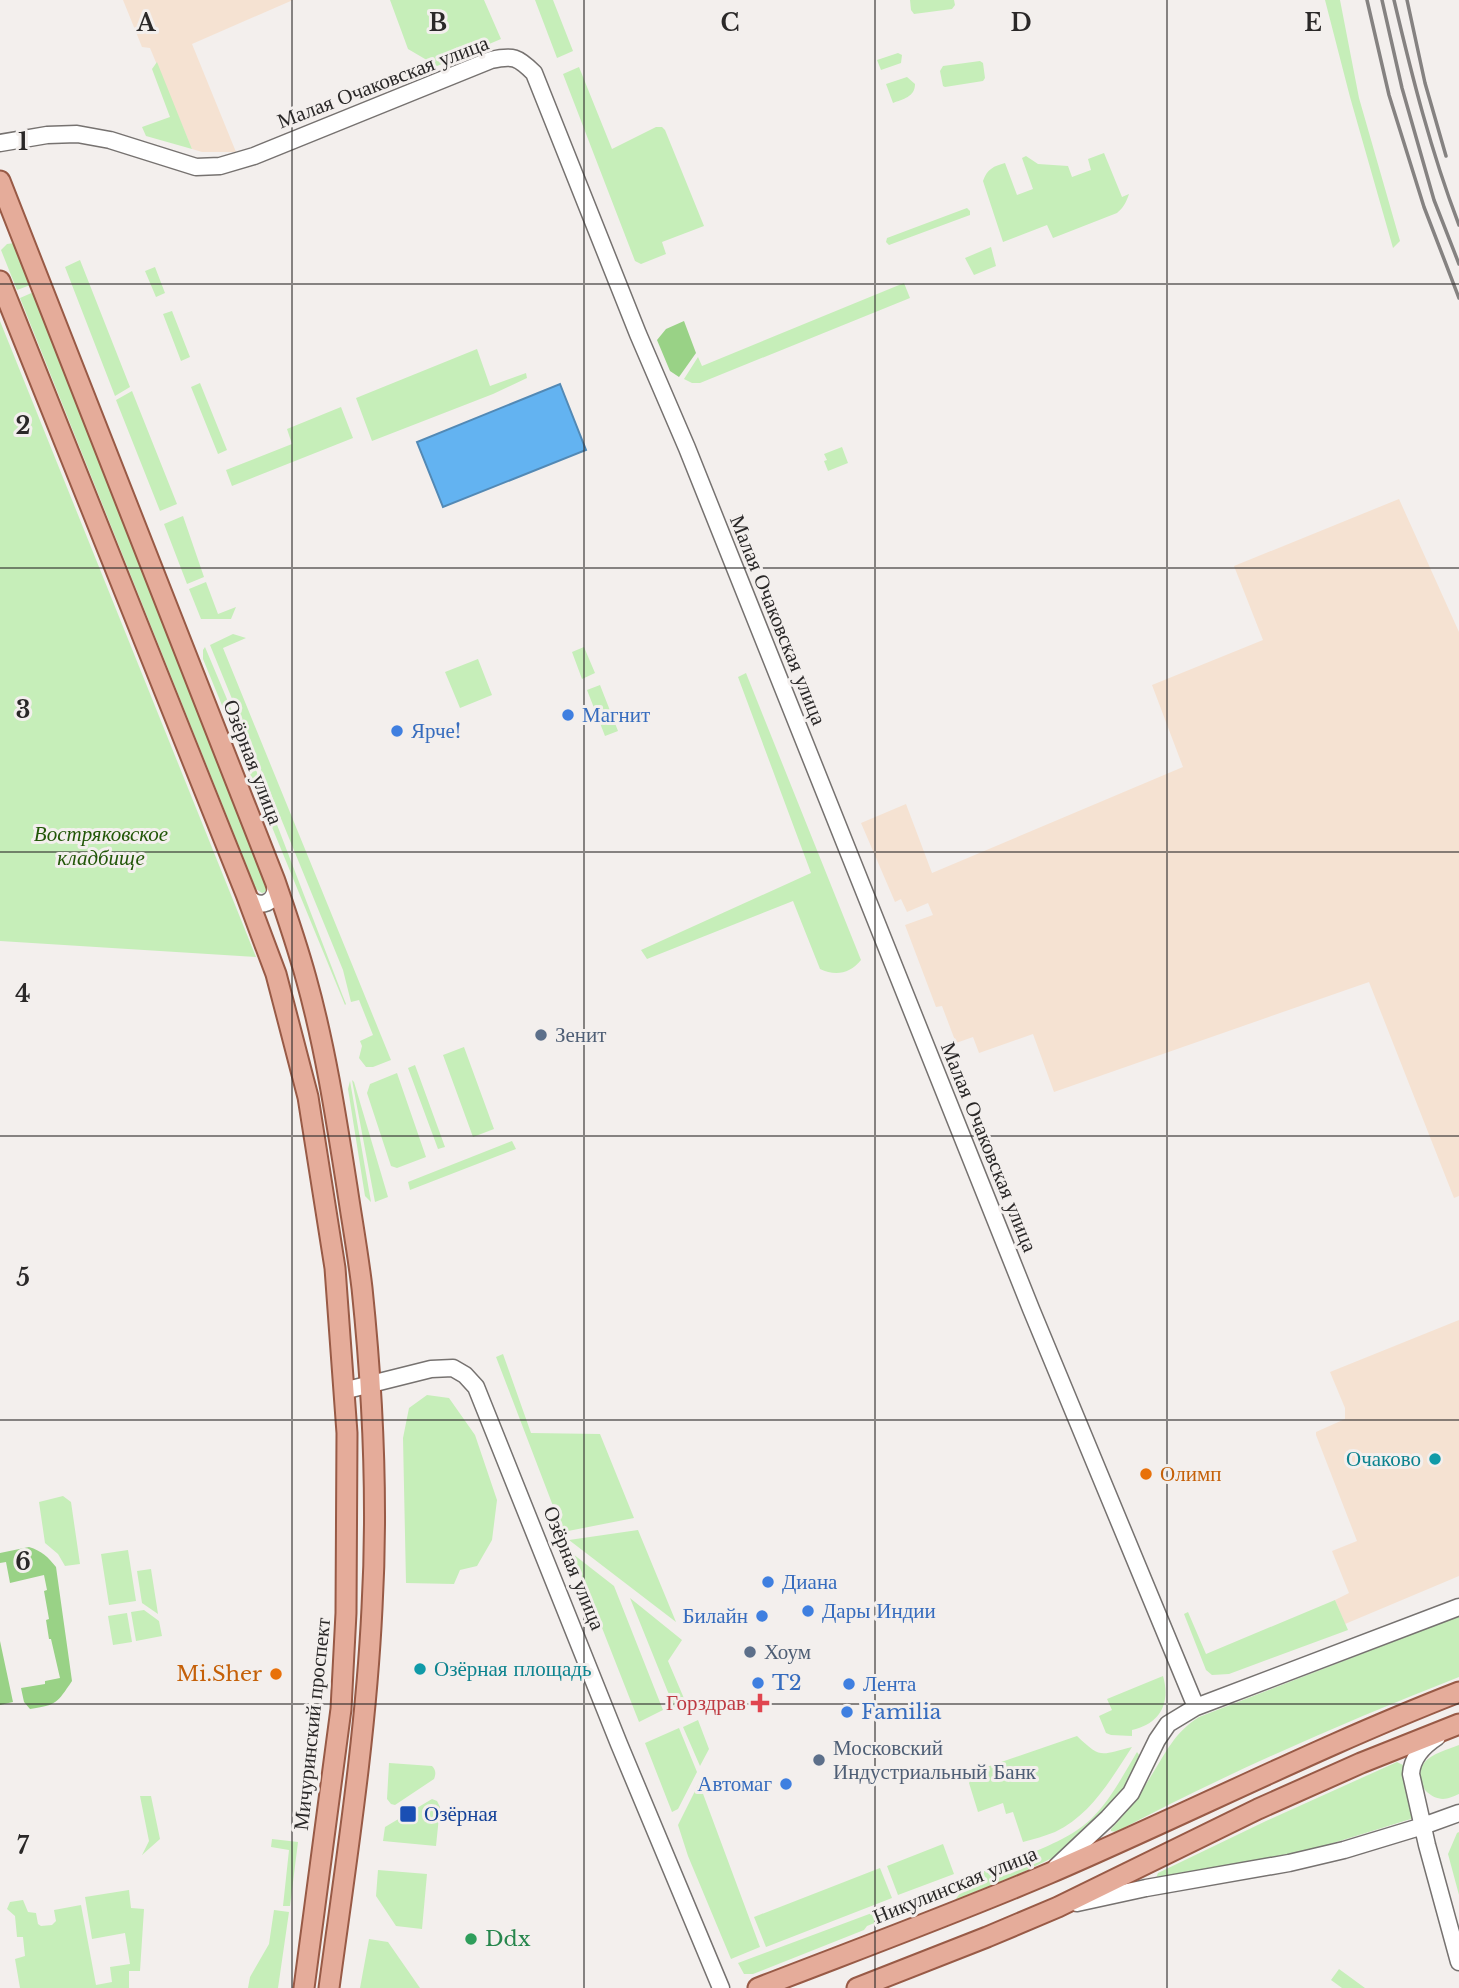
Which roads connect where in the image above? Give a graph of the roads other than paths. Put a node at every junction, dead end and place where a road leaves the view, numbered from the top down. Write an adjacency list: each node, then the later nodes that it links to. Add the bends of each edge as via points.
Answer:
1 (0, 143): 12 (street, Малая Очаковская улица, via 77,134 196,167 220,166 491,60 517,59 534,73 1031,1310)
2 (0, 180): 4 (main road, Озёрная улица)
3 (0, 281): 5 (main road)
4 (275, 881): 5 (street, via 273,897 264,903 253,902); 6 (main road, Озёрная улица)
5 (246, 894): 7 (main road)
6 (289, 922): 7 (street, via 277,912 267,914 260,921); 9 (main road, Озёрная улица, via 333,1097 362,1284)
7 (259, 932): 8 (main road, via 276,974 309,1097 335,1268)
8 (343, 1385): 9 (street, Озёрная улица); 19 (main road, Мичуринский проспект, via 346,1599 341,1709)
9 (371, 1385): 20 (main road, via 372,1609 352,1825); 21 (street, Озёрная улица, via 453,1368 476,1387)
10 (1459, 1607): 12 (street, Никулинская улица)
11 (1457, 1692): 16 (main road)
12 (1196, 1707): 16 (street, Никулинская улица, via 1168,1724 1131,1793)
13 (1455, 1726): 15 (street, via 1428,1743 1411,1765); 17 (main road, via 1270,1804)
14 (1459, 1812): 15 (street)
15 (1423, 1826): 17 (street, via 1289,1863); 18 (street)
16 (1049, 1873): 22 (main road, Никулинская улица)
17 (1058, 1907): 23 (main road)
18 (1459, 1962)
19 (304, 1988)
20 (329, 1988)
21 (721, 1988)
22 (758, 1988)
23 (856, 1988)

